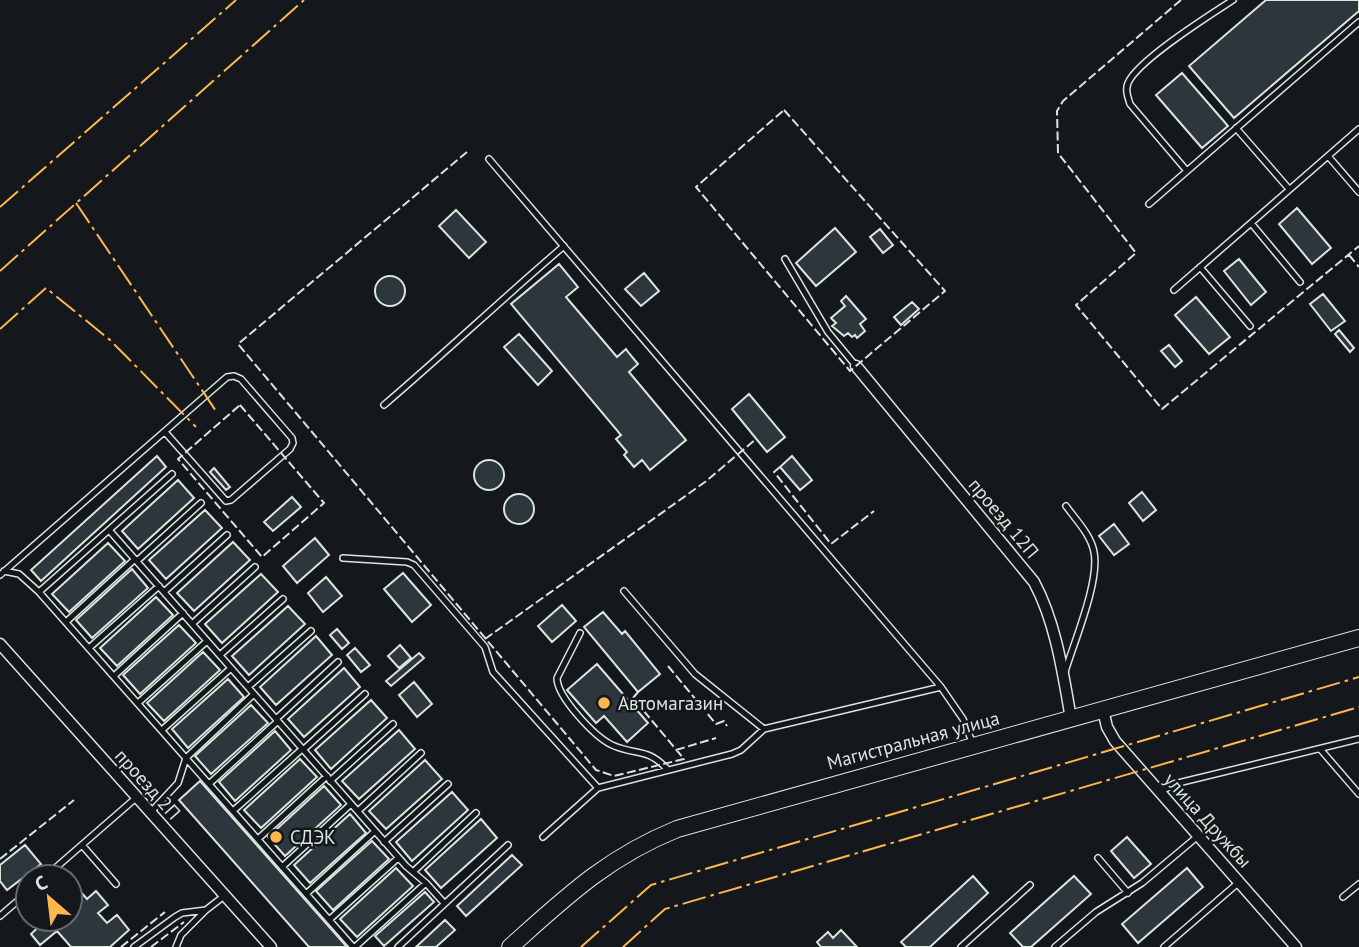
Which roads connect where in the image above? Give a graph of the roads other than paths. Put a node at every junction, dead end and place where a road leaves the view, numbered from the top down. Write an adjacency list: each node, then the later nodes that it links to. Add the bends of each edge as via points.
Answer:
1 (1233, 0): 7 (lane, via 1183,32 1128,82 1130,104)
2 (1359, 22): 3 (lane)
3 (1236, 128): 7 (lane); 8 (lane)
4 (1359, 129): 5 (lane)
5 (1328, 156): 8 (lane); 9 (lane)
6 (489, 159): 12 (lane)
7 (1187, 171): 10 (lane)
8 (1289, 190): 11 (lane)
9 (1359, 192)
10 (1149, 204)
11 (1251, 223): 14 (lane); 15 (lane)
12 (564, 246): 19 (lane); 50 (lane)
13 (785, 259): 18 (lane, via 828,332)
14 (1200, 267): 16 (lane); 17 (lane)
15 (1300, 282)
16 (1174, 289)
17 (1250, 326)
18 (856, 366): 47 (street, проезд 12П, via 1034,582)
19 (384, 405)
20 (165, 432): 20 (lane, via 227,377 234,376 293,443 226,501); 29 (lane)
21 (172, 474): 24 (lane)
22 (201, 503): 27 (lane)
23 (1066, 506): 47 (lane, via 1089,538 1095,570)
24 (109, 530): 27 (lane); 32 (lane)
25 (227, 535): 33 (lane)
26 (343, 558): 70 (lane, via 414,565 485,648 493,672)
27 (136, 560): 30 (lane); 36 (lane)
28 (255, 567): 37 (lane)
29 (2, 573): 32 (lane, via 19,574)
30 (159, 586): 33 (lane); 43 (lane)
31 (624, 591): 58 (lane, via 695,674)
32 (40, 592): 36 (lane)
33 (164, 592): 35 (lane)
34 (283, 599): 44 (lane)
35 (183, 613): 37 (lane); 48 (lane)
36 (66, 622): 43 (lane)
37 (192, 624): 41 (lane)
38 (311, 631): 49 (lane)
39 (580, 633): 66 (lane, via 556,678 561,695 608,743 653,755)
40 (1359, 638): 54 (main road, Магистральная улица)
41 (207, 640): 44 (lane); 53 (lane)
42 (0, 644): 73 (street, проезд 2П)
43 (89, 648): 48 (lane)
44 (220, 655): 46 (lane)
45 (338, 662): 56 (lane)
46 (231, 668): 49 (lane); 59 (lane)
47 (1064, 675): 55 (street, проезд 12П)
48 (114, 676): 53 (lane)
49 (248, 687): 51 (lane)
50 (941, 687): 58 (lane); 61 (lane, via 963,719)
51 (254, 694): 56 (lane); 65 (lane)
52 (365, 694): 62 (lane)
53 (138, 703): 59 (lane)
54 (1103, 710): 55 (main road, Магистральная улица); 71 (street, улица Дружбы, via 1115,741)
55 (1071, 719): 61 (main road, Магистральная улица)
56 (277, 720): 62 (lane); 68 (lane)
57 (393, 724): 67 (lane)
58 (764, 729): 66 (lane, via 732,754)
59 (162, 730): 65 (lane)
60 (1359, 740): 63 (lane)
61 (972, 745): 111 (main road, Магистральная улица, via 701,821 649,840 590,877)
62 (303, 749): 67 (lane); 75 (lane)
63 (1321, 750): 71 (lane, via 1174,784); 72 (lane)
64 (421, 753): 76 (lane)
65 (186, 758): 68 (lane); 77 (lane, via 177,783)
66 (667, 769): 70 (lane)
67 (329, 779): 74 (lane); 82 (lane)
68 (209, 784): 75 (lane)
69 (448, 784): 83 (lane)
70 (598, 788): 81 (lane)
71 (1159, 792): 80 (street, улица Дружбы)
72 (1359, 794)
73 (136, 797): 77 (street, проезд 2П); 84 (lane)
74 (351, 804): 76 (lane); 89 (lane)
75 (233, 811): 82 (lane)
76 (358, 811): 79 (lane)
77 (150, 813): 98 (street, проезд 2П)
78 (476, 813): 90 (lane)
79 (375, 831): 83 (lane); 97 (lane)
80 (1198, 836): 91 (street, улица Дружбы); 96 (lane)
81 (543, 837)
82 (258, 839): 89 (lane)
83 (384, 842): 86 (lane)
84 (82, 845): 88 (lane); 93 (lane)
85 (508, 845): 100 (lane)
86 (398, 858): 90 (lane); 104 (lane)
87 (1098, 858): 96 (lane)
88 (61, 863)
89 (282, 867): 97 (lane)
90 (412, 872): 92 (lane)
91 (1239, 882): 113 (lane); 114 (street, улица Дружбы)
92 (426, 883): 100 (lane); 109 (lane)
93 (116, 884)
94 (1359, 884): 99 (lane)
95 (1030, 885): 105 (lane)
96 (1128, 892): 112 (lane)
97 (306, 894): 104 (lane)
98 (225, 895): 102 (lane); 108 (street, проезд 2П)
99 (1343, 897)
100 (444, 903): 110 (lane)
101 (14, 904): 103 (lane)
102 (206, 910): 106 (lane, via 182,913); 107 (lane, via 181,935)
103 (0, 916)
104 (329, 920): 109 (lane)
105 (964, 946)
106 (134, 947)
107 (176, 947)
108 (271, 947)
109 (354, 947)
110 (398, 947)
111 (510, 947)
112 (1055, 947)
113 (1164, 947)
114 (1296, 947)

